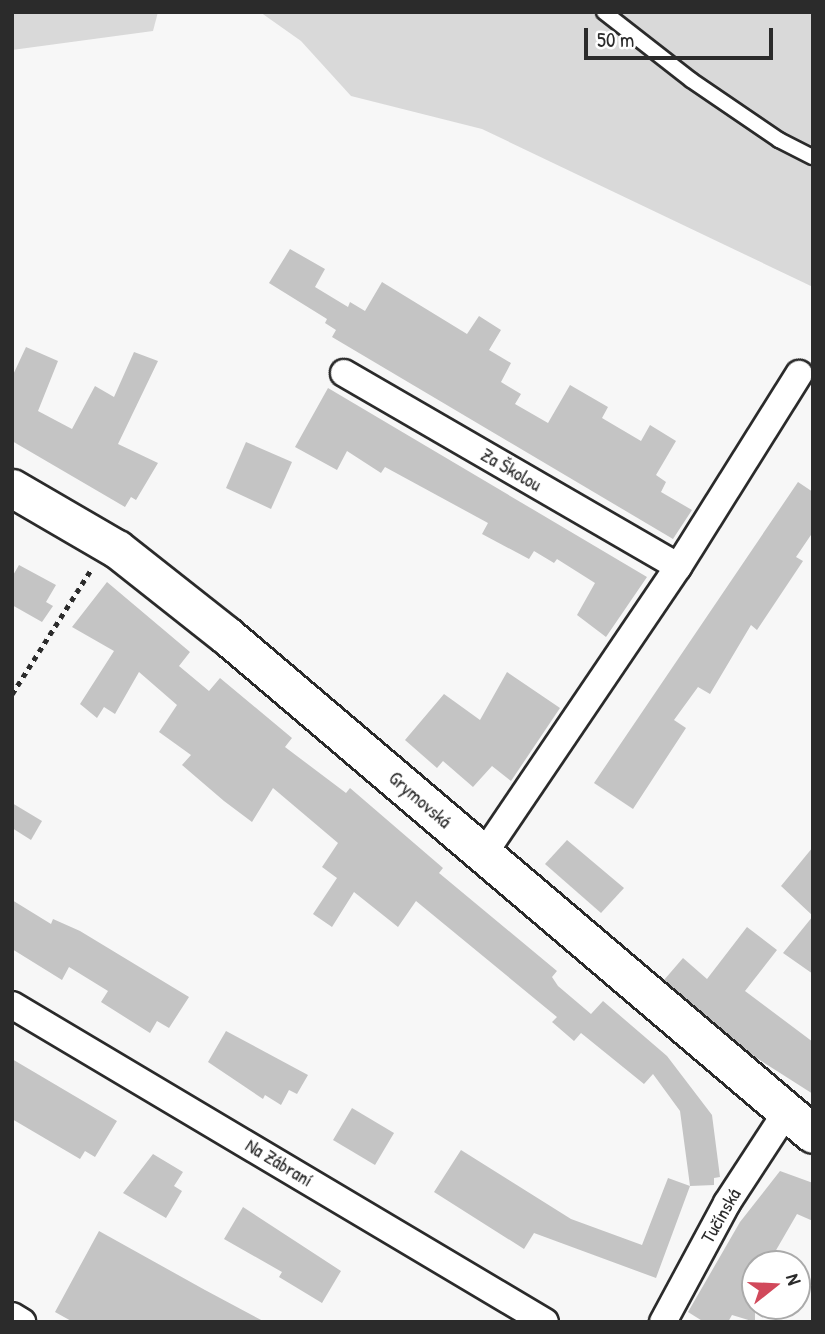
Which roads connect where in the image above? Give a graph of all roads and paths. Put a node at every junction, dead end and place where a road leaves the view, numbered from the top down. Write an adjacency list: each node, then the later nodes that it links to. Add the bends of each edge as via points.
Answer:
1 (604, 12): 2 (lane, via 691,80 779,140)
2 (813, 156)
3 (344, 373): 7 (street, Za Školou)
4 (799, 374): 7 (street)
5 (12, 488): 6 (main road, Grymovská)
6 (107, 543): 8 (path); 9 (main road, Grymovská, via 226,635)
7 (678, 567): 9 (street)
8 (12, 694)
9 (483, 855): 11 (main road, Grymovská)
10 (12, 1005): 14 (street, Na Zábraní)
11 (799, 1124): 15 (street, Tučínská, via 727,1202)
12 (12, 1316): 13 (street)
13 (22, 1322)
14 (545, 1322)
15 (663, 1322)

